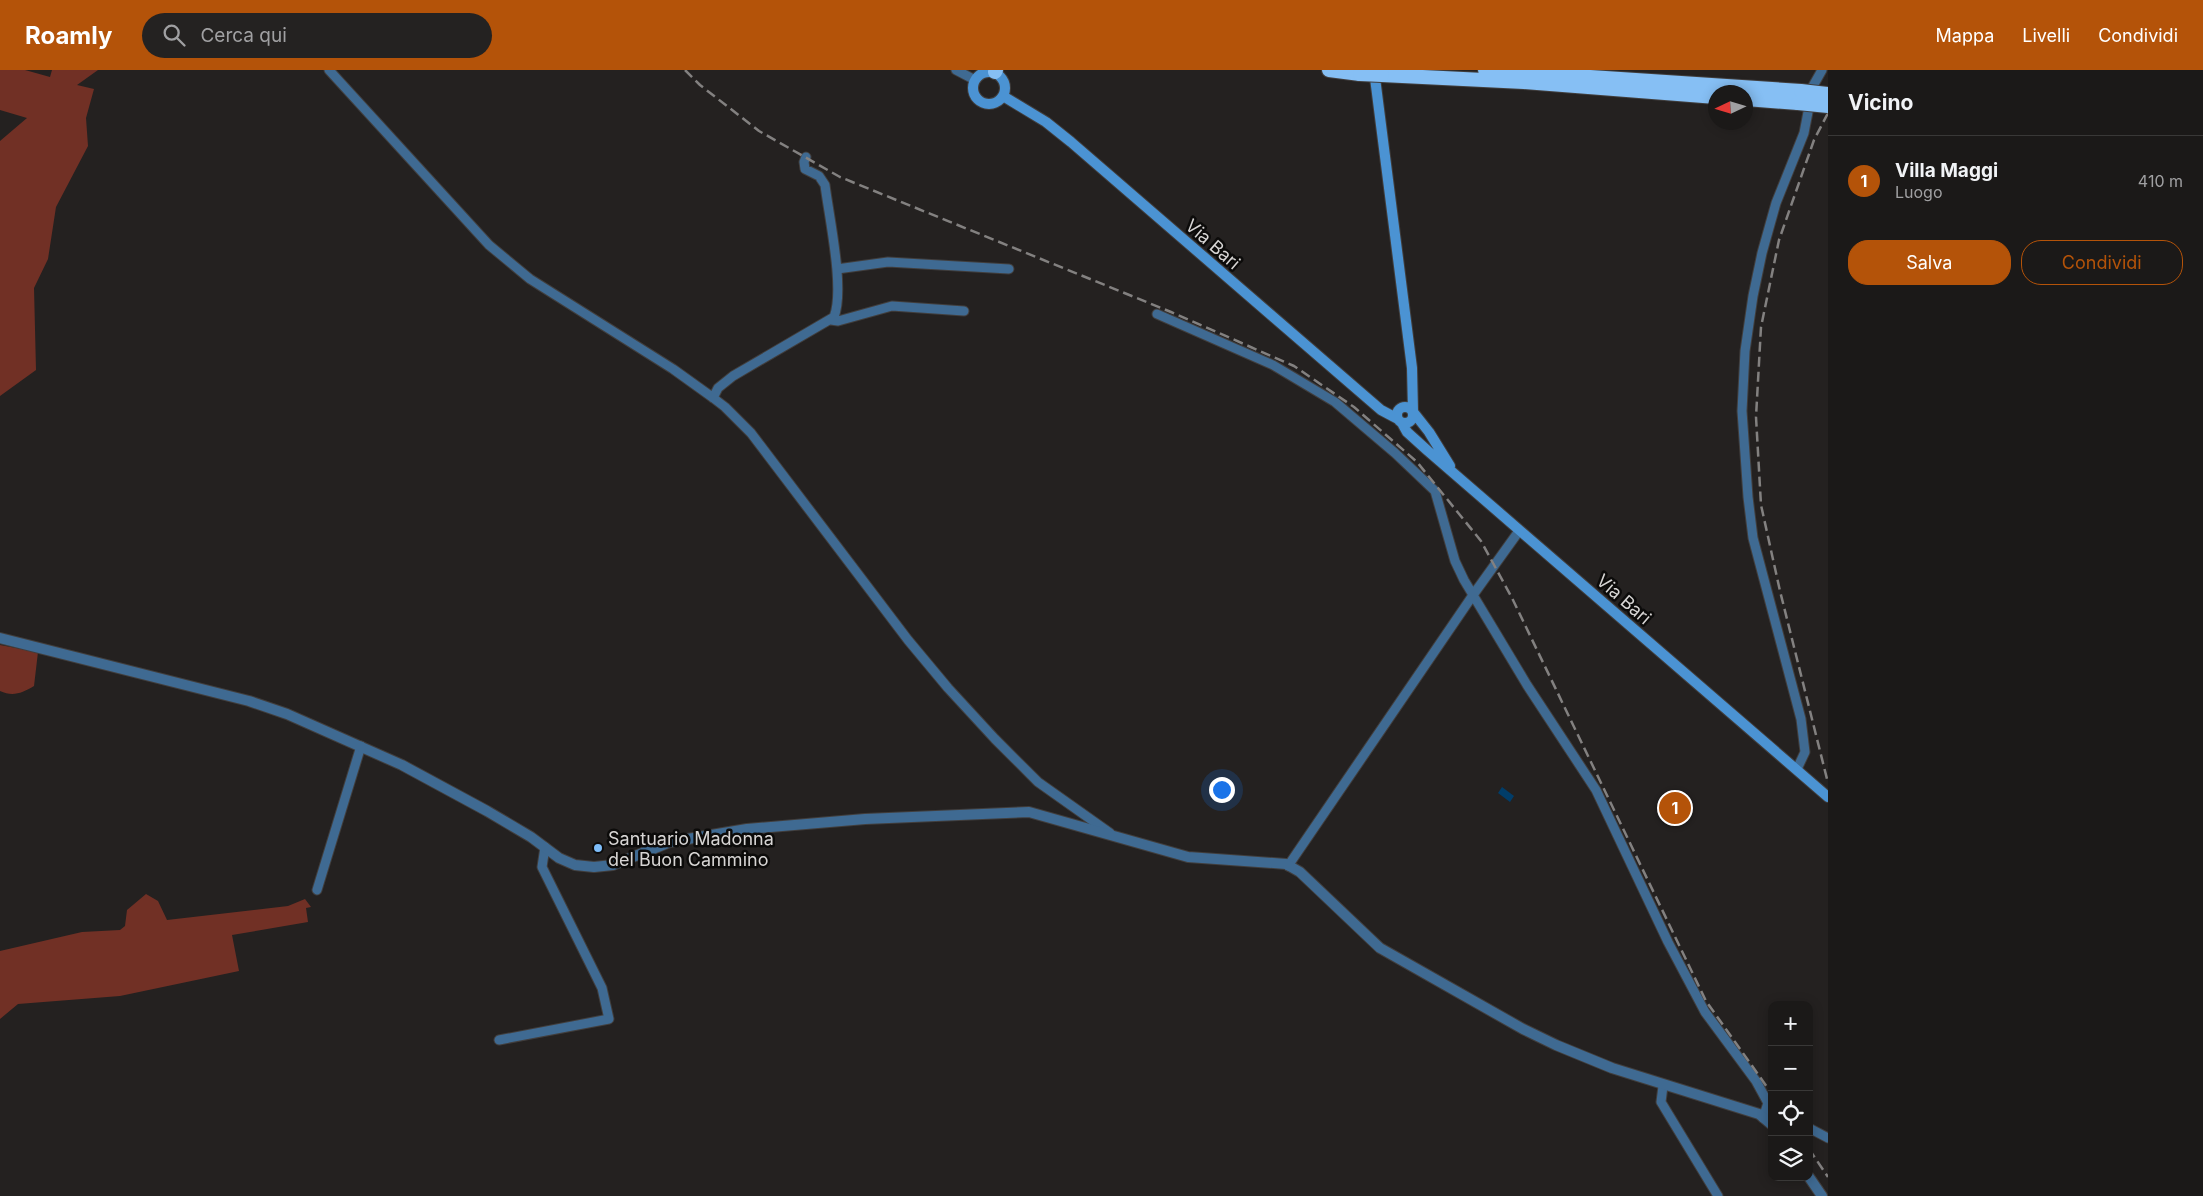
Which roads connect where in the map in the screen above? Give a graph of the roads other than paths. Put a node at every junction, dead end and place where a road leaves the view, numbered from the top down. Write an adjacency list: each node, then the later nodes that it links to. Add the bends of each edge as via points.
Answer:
1 (329, 70): 21 (street, via 490,245 530,279)
2 (956, 70): 8 (street)
3 (1329, 70): 7 (highway, bridge, via 1360,74)
4 (1485, 70): 12 (highway)
5 (1822, 70): 30 (street, via 1813,86 1804,133 1776,204 1762,253 1745,351 1742,410 1753,538 1801,719 1805,752)
6 (996, 71): 8 (main road, via 981,73); 10 (main road, via 1005,82)
7 (1378, 72): 11 (highway); 23 (main road, via 1413,383)
8 (975, 80): 10 (main road, via 975,95 981,102 996,103)
9 (1828, 94): 12 (highway, bridge)
10 (1003, 96): 22 (main road, Via Bari, via 1046,122 1071,142)
11 (1708, 96)
12 (1800, 97): 13 (highway); 14 (highway, bridge)
13 (1753, 99)
14 (1828, 106)
15 (806, 157): 16 (street, via 805,168 819,176 824,185)
16 (836, 269): 17 (street, via 888,262); 20 (street, via 836,305)
17 (1009, 269)
18 (964, 311): 20 (street, via 892,306 838,321)
19 (1157, 314): 27 (street, via 1273,365 1335,402 1395,452 1434,491 1455,561)
20 (831, 320): 21 (street, via 733,376 718,388)
21 (713, 398): 32 (street, via 751,433 948,688 1038,782)
22 (1376, 404): 23 (main road); 24 (main road, Via Bari)
23 (1408, 410): 24 (main road, via 1398,412); 24 (main road, via 1413,418 1410,422); 25 (main road, via 1429,432)
24 (1400, 421): 25 (main road, Via Bari, via 1407,432)
25 (1455, 473): 26 (main road, Via Bari)
26 (1519, 531): 27 (street); 30 (main road, Via Bari)
27 (1473, 595): 34 (street); 38 (street, via 1596,790 1705,1012 1756,1080)
28 (0, 638): 29 (street, via 249,701)
29 (361, 746): 33 (street, via 488,811); 35 (street)
30 (1797, 769): 31 (main road, Via Bari)
31 (1828, 797)
32 (1110, 834): 33 (street, via 1030,812 865,819 747,829 670,842 613,864 594,867 575,865); 34 (street, via 1188,857)
33 (545, 847): 36 (street, via 542,867 602,988 609,1019)
34 (1288, 866): 37 (street, via 1300,872 1380,948 1556,1045)
35 (317, 890)
36 (499, 1040)
37 (1663, 1086): 39 (street, via 1759,1114); 43 (street, via 1661,1102)
38 (1768, 1103)
39 (1768, 1121)
40 (1813, 1130): 41 (street)
41 (1828, 1138)
42 (1812, 1181): 44 (street)
43 (1718, 1196)
44 (1822, 1196)

